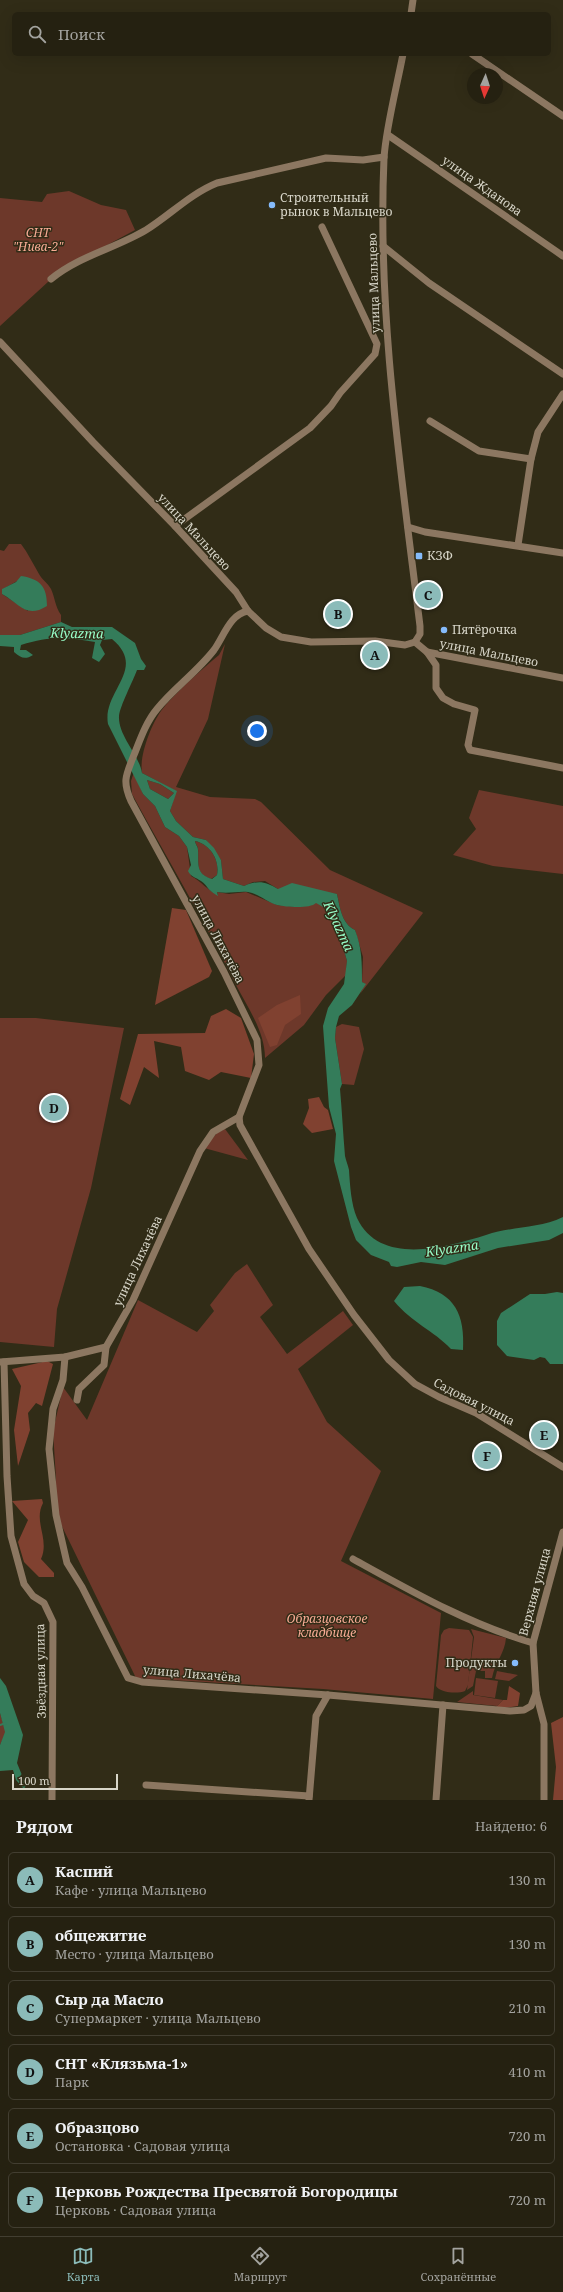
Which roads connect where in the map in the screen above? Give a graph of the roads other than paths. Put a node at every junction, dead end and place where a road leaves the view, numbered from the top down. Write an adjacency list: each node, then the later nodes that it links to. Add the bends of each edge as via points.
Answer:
1 (413, 0): 2 (street)
2 (412, 12)
3 (403, 56): 6 (street, улица Мальцево)
4 (475, 56): 5 (street)
5 (563, 116)
6 (388, 135): 7 (street, улица Мальцево); 10 (street, улица Жданова)
7 (384, 157): 9 (street, улица Мальцево); 11 (street, via 363,160 320,158 217,183 202,189 147,229 78,262)
8 (322, 227): 13 (street, via 377,344)
9 (383, 246): 14 (street, улица Мальцево); 15 (street, via 429,283)
10 (563, 256)
11 (51, 279)
12 (0, 342): 19 (street, улица Мальцево)
13 (377, 350): 14 (street); 19 (street, via 310,428)
14 (388, 350): 20 (street, улица Мальцево)
15 (563, 374)
16 (563, 394): 18 (street, via 538,432)
17 (430, 421): 18 (street, via 479,451)
18 (531, 459): 21 (street)
19 (175, 526): 23 (street, улица Мальцево, via 236,592)
20 (408, 527): 21 (street, via 425,532); 24 (street, улица Мальцево, via 420,626 420,634)
21 (518, 545): 22 (street)
22 (563, 552)
23 (248, 611): 24 (street, улица Мальцево, via 266,628 281,637 311,642 375,641 405,645); 28 (street, улица Лихачёва, via 241,612 230,624 214,650 156,710 140,738 126,776 125,786 224,972 256,1040 259,1065)
24 (415, 642): 25 (street, улица Мальцево)
25 (427, 652): 26 (street, улица Мальцево); 27 (street, via 436,665 436,688 443,698 475,710 468,745 470,750)
26 (563, 678)
27 (563, 768)
28 (239, 1117): 29 (street, улица Лихачёва, via 213,1132 200,1152 133,1300); 33 (street, Садовая улица, via 244,1134 309,1249 389,1360 415,1384 476,1413)
29 (106, 1347): 30 (street); 32 (street, улица Лихачёва, via 104,1365 79,1389)
30 (65, 1356): 31 (street); 38 (street, улица Лихачёва, via 63,1380 53,1409 49,1450 56,1515 67,1563 82,1587 128,1678 142,1682)
31 (2, 1362): 42 (street, Звёздная улица, via 11,1536 24,1584 33,1596 44,1603 53,1622)
32 (77, 1400)
33 (563, 1466)
34 (563, 1532): 36 (street, Верхняя улица)
35 (353, 1559): 36 (street, via 433,1604 498,1633)
36 (533, 1643): 37 (street, Верхняя улица)
37 (536, 1693): 39 (street, улица Лихачёва, via 531,1706 524,1710); 44 (street, Верхняя улица, via 544,1724)
38 (328, 1695): 39 (street, улица Лихачёва); 41 (street, via 316,1716)
39 (443, 1705): 43 (street)
40 (146, 1785): 41 (street)
41 (309, 1798)
42 (52, 1800)
43 (436, 1800)
44 (544, 1800)

